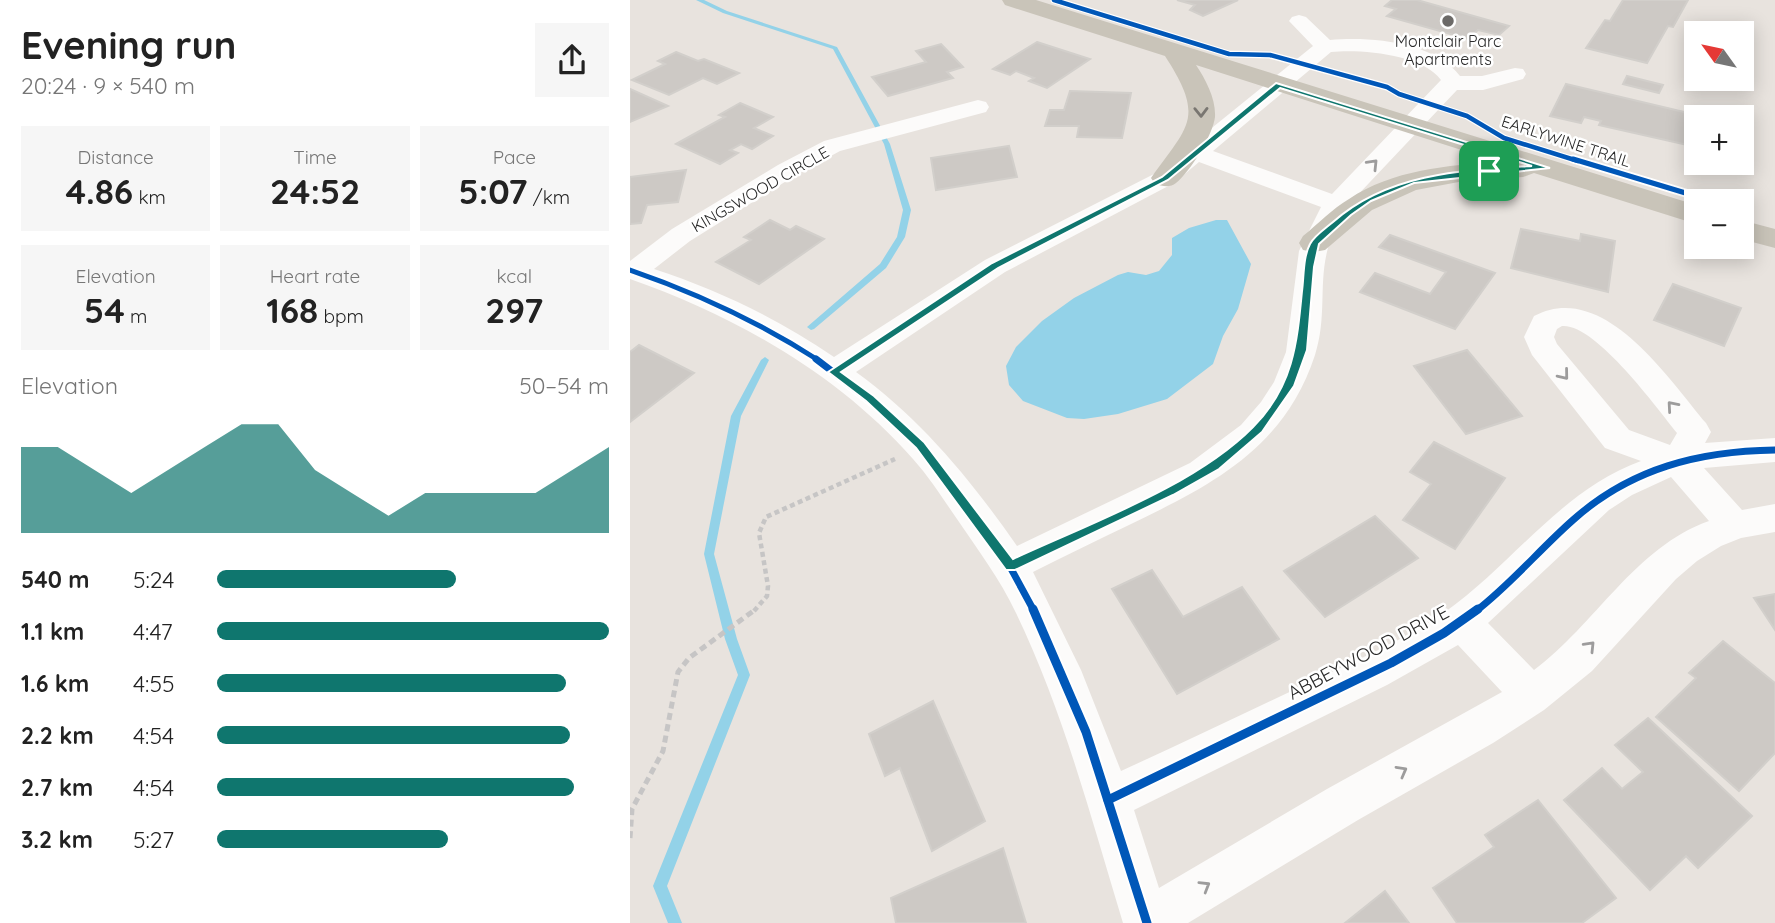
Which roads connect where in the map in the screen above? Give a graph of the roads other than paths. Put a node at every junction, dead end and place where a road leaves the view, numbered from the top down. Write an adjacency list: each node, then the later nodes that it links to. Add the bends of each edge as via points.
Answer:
1 (1030, 2): 4 (main road)
2 (1299, 21): 3 (street)
3 (1325, 47): 6 (street, via 1357,43 1406,53 1449,73); 7 (street)
4 (1174, 51): 7 (main road); 10 (main road, one-way to 10, via 1198,87 1202,106)
5 (1515, 74): 6 (street, via 1483,83)
6 (1451, 83): 9 (street)
7 (1279, 85): 9 (main road); 10 (street)
8 (978, 107): 17 (street, KINGSWOOD CIRCLE, via 832,146 681,235)
9 (1411, 125): 11 (main road); 13 (street, one-way to 9)
10 (1193, 152): 12 (main road); 13 (street)
11 (1546, 168): 13 (main road, via 1412,181); 14 (main road)
12 (1165, 178): 18 (street, via 995,265)
13 (1344, 207): 23 (street, via 1314,243 1301,350 1288,386 1258,429 1215,466)
14 (1684, 211)
15 (1754, 233): 16 (main road)
16 (1775, 239)
17 (632, 270): 18 (street, via 731,309)
18 (833, 372): 23 (street, via 870,398 920,445)
19 (1775, 450): 20 (street, ABBEYWOOD DRIVE, via 1720,451)
20 (1676, 461): 20 (street, one-way to 20, via 1695,432 1604,331 1576,317 1544,323 1539,337 1543,348 1617,439); 22 (street); 24 (street, ABBEYWOOD DRIVE, via 1601,497 1507,587)
21 (1775, 518): 22 (street)
22 (1733, 524): 25 (street, one-way to 22, via 1577,659 1659,569 1698,540)
23 (1010, 566): 26 (street, via 1077,707)
24 (1461, 621): 25 (street); 26 (street, ABBEYWOOD DRIVE, via 1370,673)
25 (1531, 695): 27 (street, one-way to 25)
26 (1108, 800): 27 (street)
27 (1147, 922)

